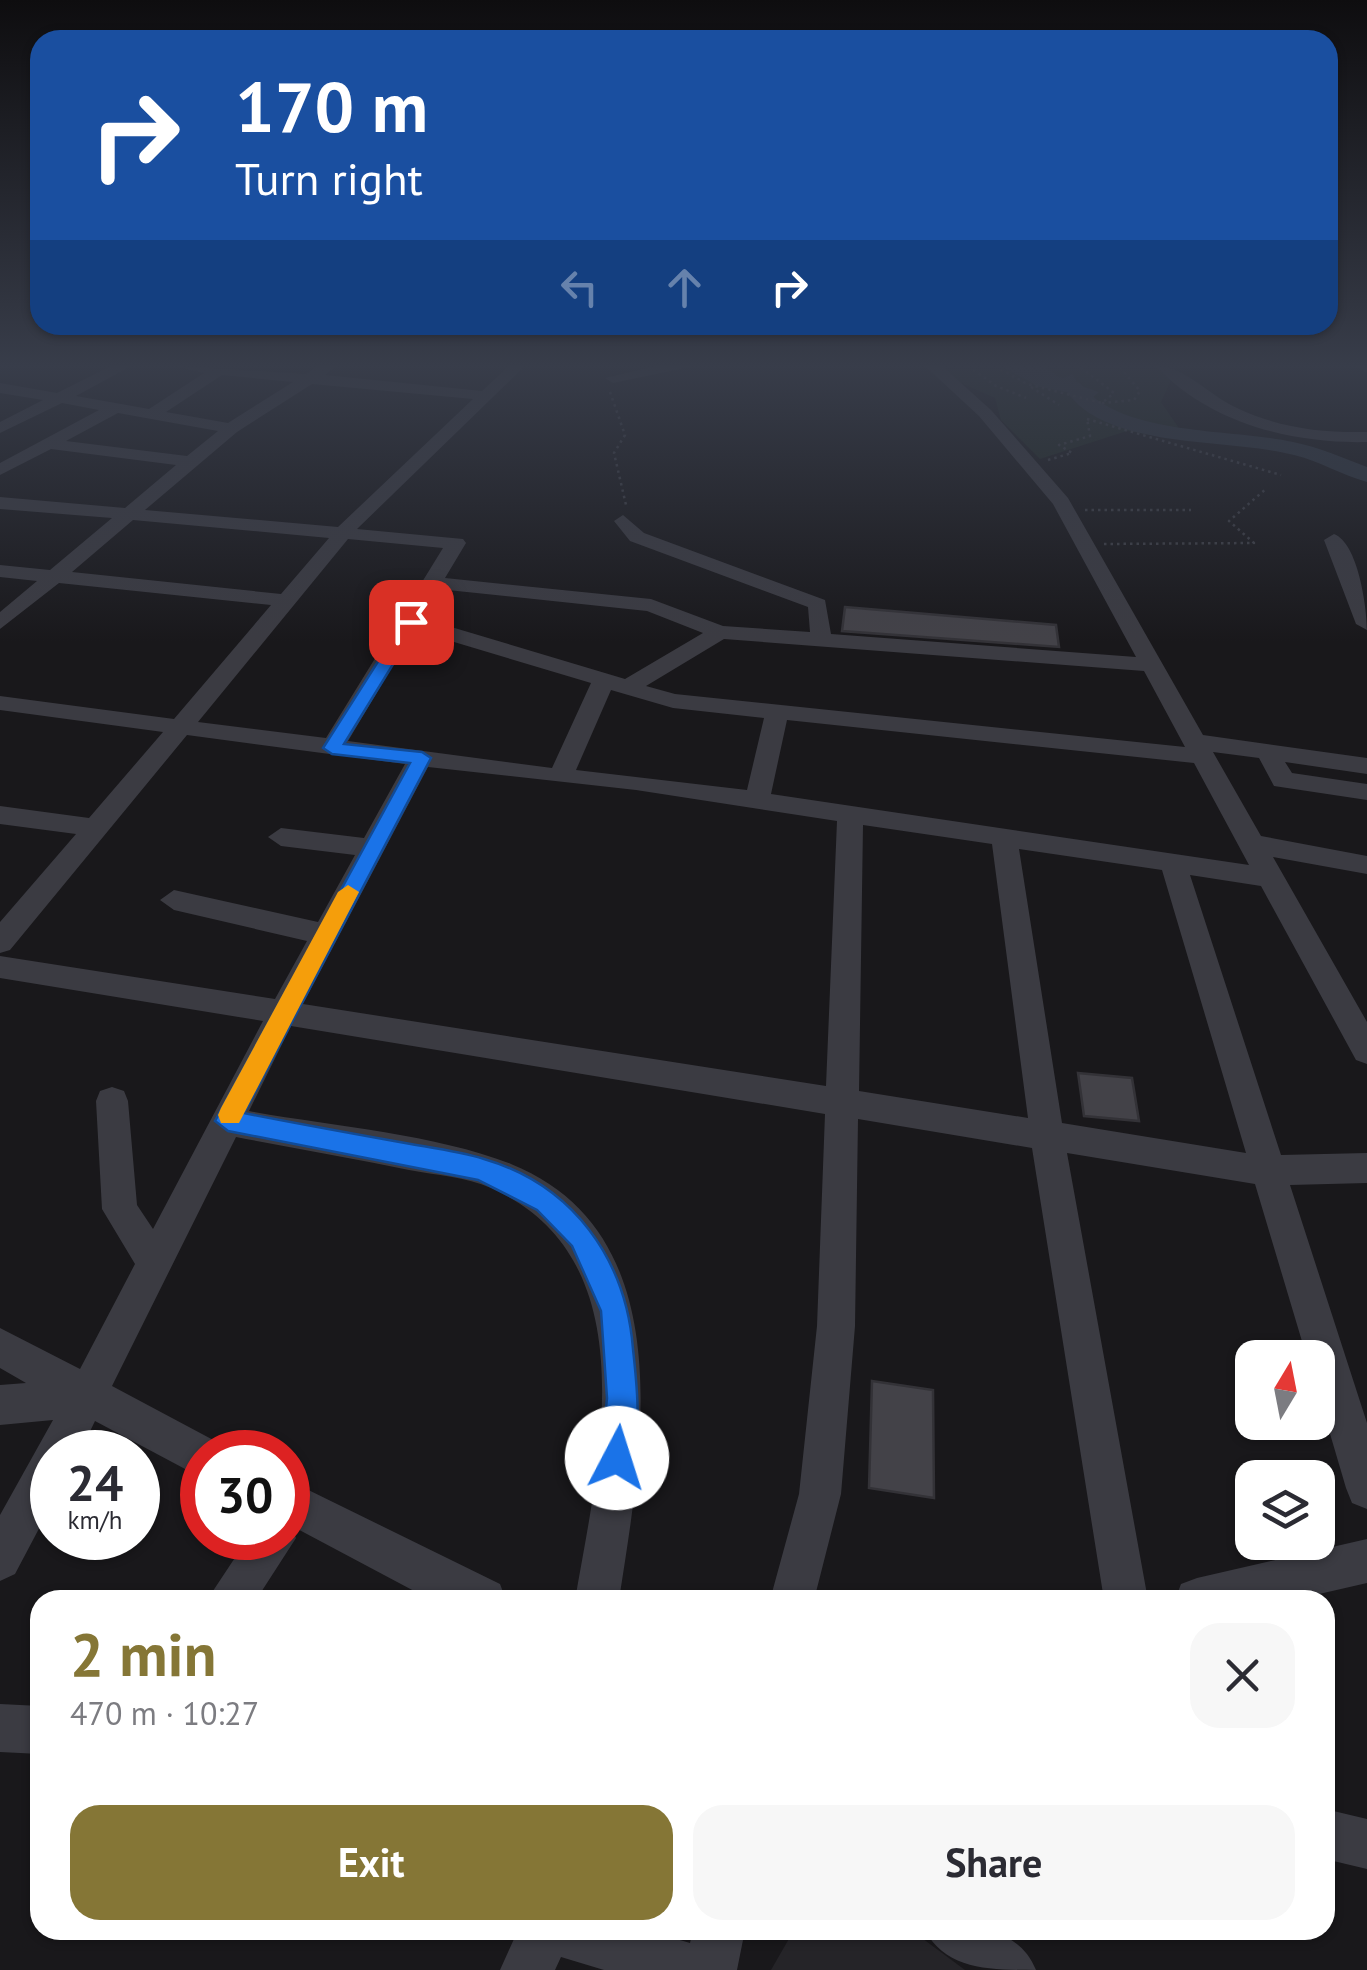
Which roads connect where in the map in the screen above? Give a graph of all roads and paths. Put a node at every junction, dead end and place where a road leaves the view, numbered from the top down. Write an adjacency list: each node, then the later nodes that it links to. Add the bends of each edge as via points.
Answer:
1 (22, 458): 11 (street)
2 (158, 458): 9 (street)
3 (195, 458): 9 (street)
4 (421, 458): 20 (street)
5 (615, 458): 19 (path, via 628,515)
6 (1023, 458): 10 (street)
7 (1054, 458): 10 (path)
8 (1223, 458): 12 (path)
9 (190, 462): 16 (street)
10 (1029, 465): 17 (street)
11 (0, 470)
12 (1281, 475)
13 (0, 488): 16 (street)
14 (1267, 488): 22 (path, via 1229,521 1254,544)
15 (0, 503): 16 (street)
16 (137, 507): 20 (street); 24 (street)
17 (1065, 510): 18 (path); 22 (street)
18 (1191, 510)
19 (623, 522): 31 (street, via 637,537 818,604)
20 (349, 526): 25 (street, via 456,544); 26 (street)
21 (1334, 540): 29 (street)
22 (1084, 544): 32 (street)
23 (0, 572): 24 (street)
24 (55, 576): 26 (street); 28 (street)
25 (435, 583): 27 (street); 30 (street, via 651,606)
26 (288, 601): 36 (street)
27 (411, 622): 33 (street); 37 (street)
28 (0, 623)
29 (1367, 624)
30 (720, 632): 31 (street); 33 (street)
31 (820, 640): 32 (street)
32 (1152, 665): 38 (street)
33 (614, 685): 35 (street, via 674,701); 42 (street)
34 (0, 702): 36 (street)
35 (776, 712): 38 (street); 44 (street)
36 (180, 723): 37 (street); 47 (street)
37 (332, 748): 40 (street)
38 (1195, 748): 39 (street); 50 (street)
39 (1268, 753): 41 (street); 43 (street, via 1283,780)
40 (422, 758): 42 (street); 51 (street)
41 (1367, 766)
42 (560, 777): 44 (street)
43 (1367, 792)
44 (757, 802): 46 (street)
45 (0, 815): 47 (street)
46 (850, 817): 49 (street); 62 (street)
47 (95, 828): 57 (street)
48 (281, 837): 51 (street)
49 (1004, 838): 52 (street); 64 (street)
50 (1248, 843): 53 (street); 54 (street)
51 (372, 848): 56 (street)
52 (1174, 863): 54 (street); 66 (street)
53 (1367, 865)
54 (1267, 877): 60 (street)
55 (174, 900): 56 (street)
56 (325, 934): 59 (street)
57 (0, 942)
58 (0, 968): 59 (street)
59 (282, 1014): 62 (street); 63 (street)
60 (1365, 1050)
61 (112, 1101): 67 (street, via 120,1208)
62 (844, 1104): 64 (street); 82 (street, via 836,1326 820,1494)
63 (228, 1121): 67 (street); 81 (street, via 482,1170 546,1202 582,1237 608,1284 620,1340 622,1398)
64 (1047, 1136): 66 (street); 83 (street)
65 (1367, 1168): 66 (street)
66 (1267, 1171): 73 (street)
67 (155, 1264): 69 (street)
68 (0, 1347): 69 (street)
69 (88, 1398): 70 (street); 71 (street); 72 (street)
70 (0, 1404)
71 (70, 1430)
72 (180, 1446)
73 (1367, 1488)
74 (30, 1503): 76 (street)
75 (310, 1526): 80 (street)
76 (0, 1559)
77 (257, 1560): 79 (street)
78 (1367, 1561): 84 (street)
79 (236, 1590)
80 (454, 1590)
81 (598, 1590)
82 (795, 1590)
83 (1124, 1590)
84 (1241, 1590)
85 (0, 1728): 86 (street)
86 (30, 1730)
87 (1335, 1836): 88 (street)
88 (1367, 1844)
89 (542, 1940): 93 (street)
90 (592, 1940): 94 (street)
91 (717, 1940): 95 (street)
92 (966, 1940): 96 (street)
93 (528, 1970)
94 (689, 1970)
95 (710, 1970)
96 (1009, 1970)

